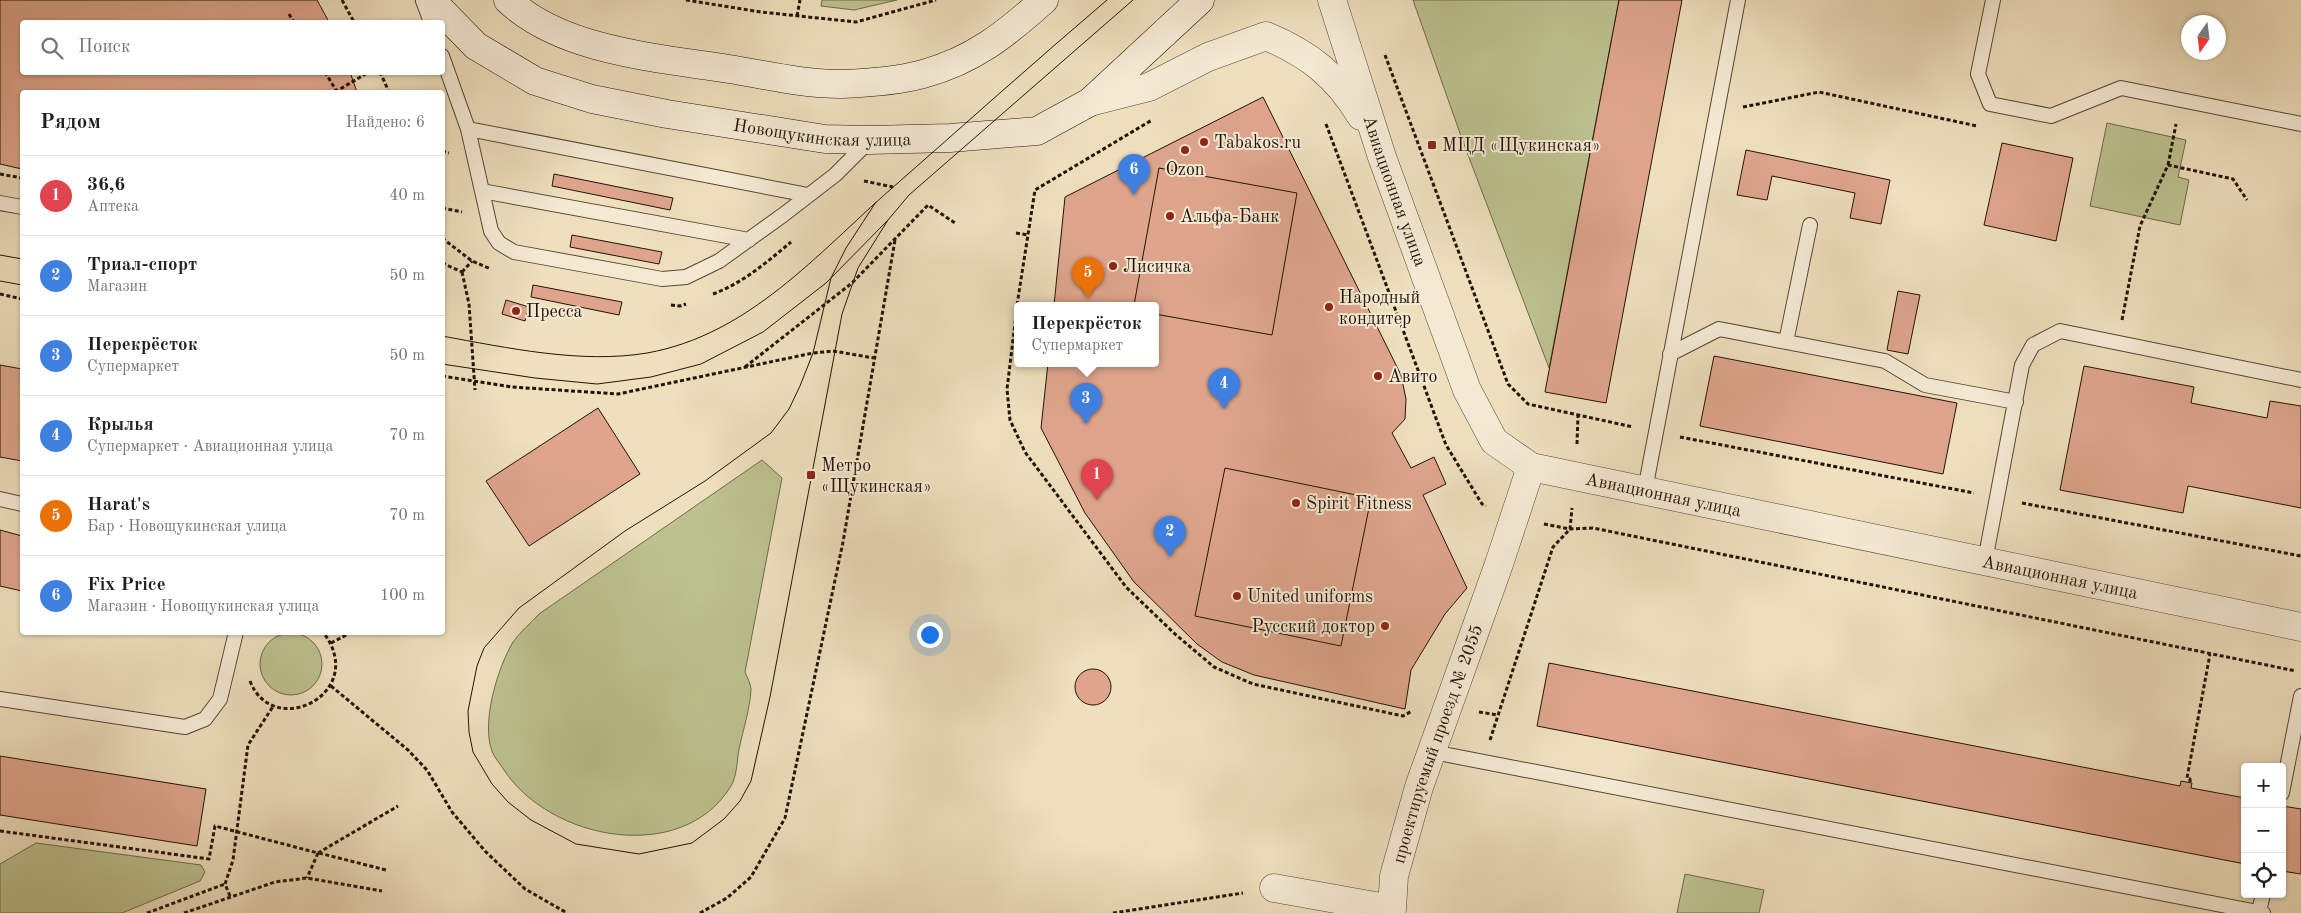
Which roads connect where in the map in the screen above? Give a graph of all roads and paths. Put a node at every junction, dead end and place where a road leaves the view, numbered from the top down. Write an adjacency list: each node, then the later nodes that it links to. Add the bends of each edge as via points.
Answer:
1 (342, 0): 16 (path)
2 (423, 0): 17 (lane)
3 (431, 0): 34 (street, Новощукинская улица, via 476,46 535,81 592,99 704,120 825,139)
4 (508, 0): 8 (street, via 553,30 598,45 802,81 840,84 914,76 957,63 990,45)
5 (686, 0): 14 (path)
6 (800, 0): 14 (path)
7 (936, 0): 14 (path, via 856,22)
8 (1044, 0)
9 (1200, 0): 26 (street, Новощукинская улица)
10 (1332, 0): 35 (street, Авиационная улица)
11 (1738, 0): 27 (lane)
12 (1994, 0): 31 (lane, via 1978,74 1990,104 2051,116 2120,88)
13 (289, 14): 15 (path)
14 (798, 16)
15 (293, 20)
16 (353, 20)
17 (430, 20)
18 (1386, 56): 72 (path, via 1508,384 1528,404)
19 (445, 65): 33 (lane)
20 (327, 75): 23 (path)
21 (364, 75): 24 (path)
22 (381, 75): 25 (path)
23 (335, 90)
24 (339, 90)
25 (388, 90)
26 (1090, 102): 34 (street, Новощукинская улица, via 1037,132); 35 (street, via 1149,87 1208,57 1266,36 1308,56 1348,94)
27 (1716, 113): 32 (path, via 1819,92); 64 (lane)
28 (1153, 120): 51 (path, via 1036,190)
29 (1325, 120): 56 (path)
30 (2177, 120): 36 (path)
31 (2301, 124)
32 (1985, 128)
33 (468, 130): 41 (lane); 42 (lane)
34 (869, 140): 42 (lane, via 835,175)
35 (1376, 141): 74 (street, Авиационная улица, via 1467,390 1494,441)
36 (2168, 165): 43 (path, via 2233,179); 61 (path, via 2140,226)
37 (0, 174): 38 (path)
38 (20, 178)
39 (861, 180): 40 (path)
40 (893, 187)
41 (482, 190): 52 (lane); 52 (lane, via 491,231 498,243 514,252 662,280 686,277 719,261)
42 (808, 195): 52 (lane)
43 (2247, 200)
44 (0, 203): 45 (lane)
45 (20, 207)
46 (445, 208): 47 (path)
47 (466, 212)
48 (956, 223): 53 (path, via 928,205)
49 (1810, 225): 63 (lane)
50 (1016, 233): 51 (path)
51 (1028, 235): 60 (path)
52 (749, 240)
53 (895, 240): 65 (path); 66 (path, via 852,283)
54 (472, 261): 57 (path)
55 (445, 264): 57 (path)
56 (1382, 271)
57 (462, 272): 69 (path, via 469,304)
58 (0, 294): 59 (path)
59 (20, 299)
60 (1018, 302)
61 (2122, 321)
62 (1014, 331): 93 (path, via 1007,389 1010,420 1024,452 1126,587 1174,634 1214,667 1253,684 1403,716 1412,712)
63 (1786, 342): 64 (lane, via 1719,329); 71 (lane, via 1885,361 1925,385)
64 (1670, 354): 73 (lane)
65 (874, 358): 66 (path, via 833,351); 113 (path, via 843,542 785,818 752,877 727,898)
66 (744, 368): 69 (path, via 618,394 512,387)
67 (445, 376): 69 (path)
68 (2301, 380): 71 (lane, via 2060,332 2033,345 2022,365)
69 (476, 381): 70 (path)
70 (476, 390)
71 (2016, 402): 78 (lane)
72 (1578, 415): 73 (path); 75 (path)
73 (1654, 432): 76 (lane); 78 (path)
74 (1531, 467): 75 (street, Авиационная улица); 94 (street, проектируемый проезд № 2055)
75 (1576, 478): 76 (street, Авиационная улица); 95 (path, via 1570,529 1553,548)
76 (1645, 490): 81 (street, Авиационная улица)
77 (0, 499): 79 (lane)
78 (1998, 499): 80 (path); 81 (lane)
79 (20, 504)
80 (2301, 556)
81 (1986, 561): 82 (street, Авиационная улица)
82 (2301, 626)
83 (235, 635): 91 (lane, via 220,699 205,719 185,727)
84 (325, 635): 86 (path)
85 (346, 635): 86 (path)
86 (331, 643): 89 (path, via 336,664)
87 (2210, 654): 97 (path, via 2187,778)
88 (247, 674): 92 (path, via 262,698)
89 (331, 686): 92 (path, via 312,704 286,709); 112 (path, via 408,750 452,812 485,851 525,889)
90 (2301, 696): 96 (lane)
91 (0, 699)
92 (274, 705): 100 (path, via 248,745)
93 (1415, 706)
94 (1433, 752): 95 (lane); 109 (street, проектируемый проезд № 2055, via 1419,787 1394,876)
95 (1483, 762): 115 (lane)
96 (2286, 773)
97 (2190, 782)
98 (398, 806): 101 (path)
99 (0, 831): 100 (path, via 209,859 215,826)
100 (237, 831): 101 (path); 104 (path, via 233,860)
101 (318, 853): 102 (path); 103 (path)
102 (386, 870)
103 (307, 878): 106 (path); 107 (path, via 275,882)
104 (225, 884): 107 (path); 110 (path)
105 (1274, 888): 109 (street, проектируемый проезд № 2055); 114 (path)
106 (382, 891)
107 (230, 896): 111 (path)
108 (2263, 898): 115 (lane)
109 (1392, 911)
110 (147, 913)
111 (184, 913)
112 (567, 913)
113 (700, 913)
114 (1112, 913)
115 (2261, 913)

